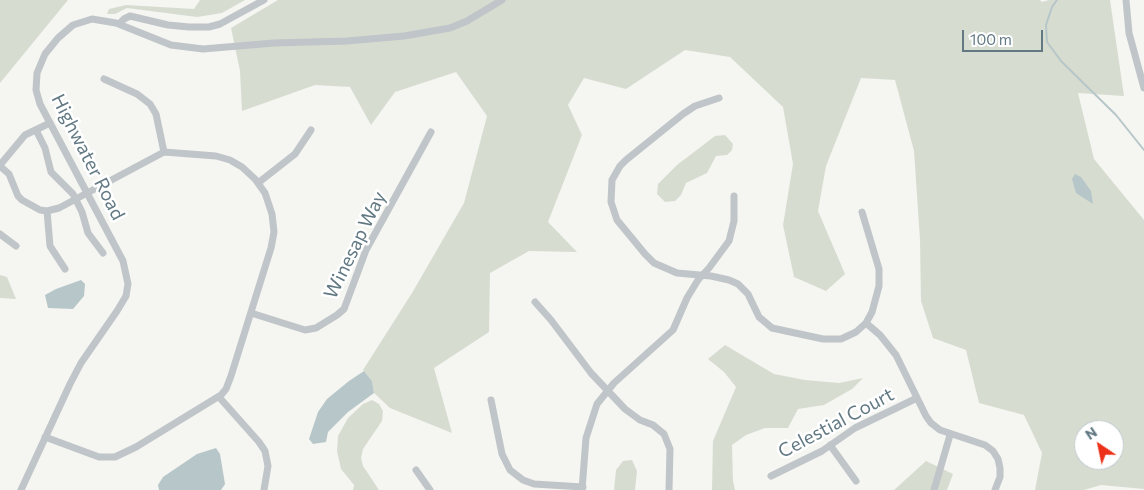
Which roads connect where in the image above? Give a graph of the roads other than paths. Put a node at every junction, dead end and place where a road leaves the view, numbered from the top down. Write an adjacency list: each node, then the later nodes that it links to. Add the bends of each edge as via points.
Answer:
1 (264, 0): 4 (street, via 209,27 189,27 130,16)
2 (502, 0): 4 (street, Highwater Road, via 450,28 346,41 190,48 171,45)
3 (1126, 0): 6 (street, via 1129,33)
4 (119, 24): 8 (street, Highwater Road, via 100,19 79,22 64,32 45,54 38,67 36,85 40,104)
5 (104, 80): 12 (street, via 137,94 150,104 156,114)
6 (1144, 88)
7 (719, 98): 24 (street, via 696,106 641,148 620,166 611,187 611,202 617,220 645,254 676,273)
8 (50, 123): 9 (street); 15 (street, Highwater Road)
9 (36, 130): 13 (street, via 25,136); 17 (street, via 51,172)
10 (312, 130): 14 (street, via 295,154)
11 (431, 132): 26 (street, Winesap Way, via 366,250 344,309 316,328 305,330)
12 (164, 152): 14 (street, via 230,160); 15 (street)
13 (0, 166): 18 (street, via 22,200)
14 (258, 183): 26 (street, via 269,203 274,232)
15 (87, 192): 17 (street); 33 (street, Highwater Road, via 123,261 127,272 127,292 81,363)
16 (734, 196): 24 (street, via 734,221 729,241)
17 (75, 198): 18 (street); 22 (street, via 88,233)
18 (47, 211): 23 (street, via 50,246)
19 (862, 212): 27 (street, via 880,278)
20 (0, 234): 21 (street)
21 (16, 246)
22 (103, 253)
23 (64, 269)
24 (701, 276): 27 (street, via 738,284 748,294 759,317 772,328 832,340 849,336); 28 (street, via 673,330)
25 (534, 302): 28 (street)
26 (251, 313): 29 (street, via 228,384)
27 (866, 324): 30 (street, via 896,355)
28 (608, 390): 38 (street, via 597,404 590,424 584,449); 42 (street, via 632,415 658,428 668,441 671,458)
29 (219, 397): 33 (street, via 114,457 99,457); 40 (street, via 265,451 268,466)
30 (917, 398): 32 (street, via 931,423); 34 (street, Celestial Court, via 856,428)
31 (491, 400): 38 (street, via 502,454 516,475 534,484)
32 (950, 435): 43 (street); 44 (street, via 985,445 992,451 1000,468)
33 (46, 437): 39 (street, Highwater Road)
34 (830, 445): 36 (street, Celestial Court); 37 (street)
35 (416, 470): 41 (street)
36 (771, 476)
37 (856, 481)
38 (582, 488)
39 (21, 490)
40 (264, 490)
41 (430, 490)
42 (669, 490)
43 (934, 490)
44 (995, 490)

